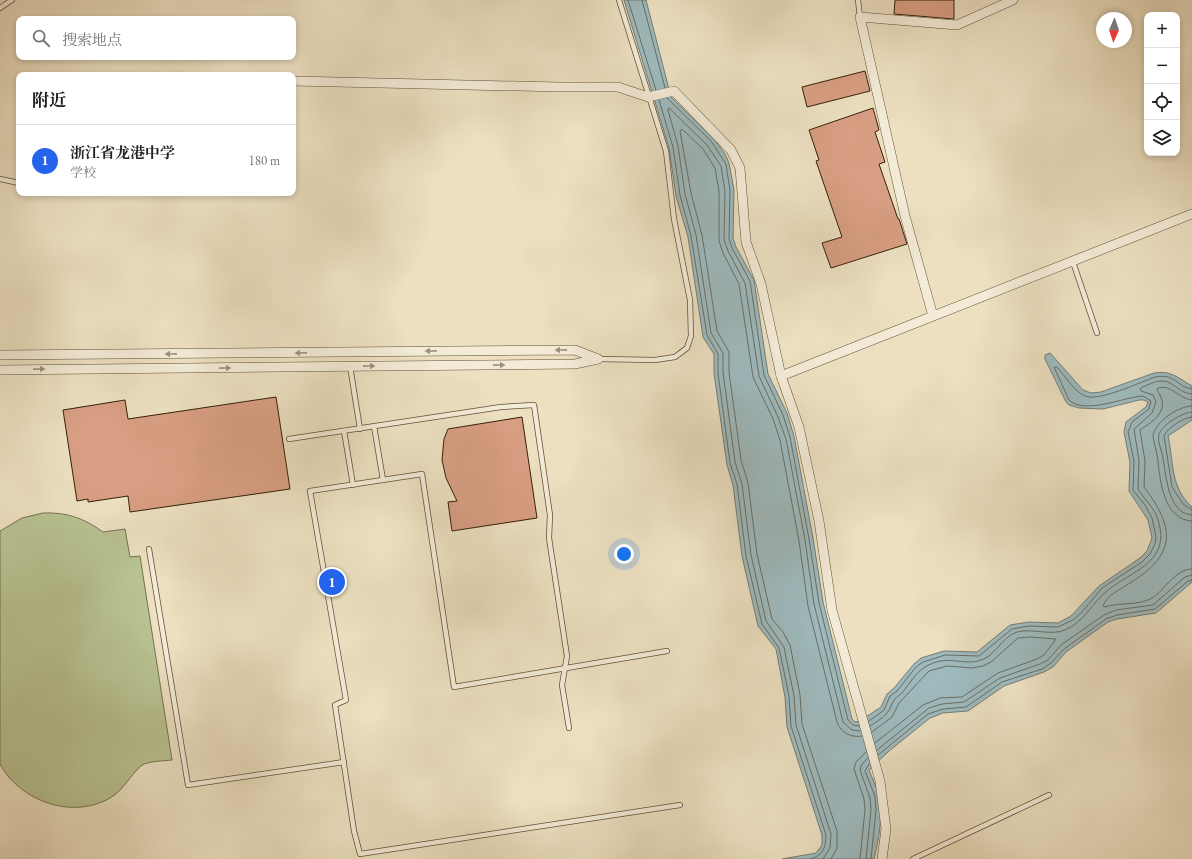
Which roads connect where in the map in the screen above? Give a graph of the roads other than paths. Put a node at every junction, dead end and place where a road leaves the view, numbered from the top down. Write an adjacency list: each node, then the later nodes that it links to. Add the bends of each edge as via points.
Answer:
1 (12, 0): 5 (lane)
2 (618, 0): 8 (lane)
3 (858, 0): 6 (lane)
4 (1013, 0): 6 (street, via 957,25)
5 (0, 8)
6 (860, 17): 13 (street, via 905,216)
7 (296, 81): 8 (street, via 560,88 618,87)
8 (648, 97): 16 (lane, via 666,151 674,219 690,300 691,340 684,352 675,357 655,360); 19 (street, via 674,91 731,150 737,160 741,172 746,242 761,284)
9 (0, 179): 10 (lane)
10 (16, 182)
11 (1192, 214): 12 (street)
12 (1073, 262): 13 (street); 14 (lane)
13 (933, 316): 19 (street)
14 (1097, 333)
15 (0, 355): 16 (street, one-way to 15, via 575,350)
16 (598, 359): 17 (street, one-way to 16, via 575,364)
17 (350, 366): 18 (street, one-way to 17); 21 (lane)
18 (0, 370)
19 (781, 376): 33 (street, via 802,440 819,521 832,610 876,765 885,813 886,829)
20 (374, 426): 21 (lane); 24 (lane); 28 (lane, via 501,407 534,405 550,515 549,538 567,656)
21 (360, 429): 22 (lane)
22 (344, 431): 23 (lane); 25 (lane)
23 (289, 439)
24 (383, 480): 25 (lane); 28 (lane, via 422,474 454,687)
25 (353, 485): 30 (lane, via 310,491 346,700 335,705)
26 (149, 549): 30 (lane, via 188,785)
27 (667, 651): 28 (lane)
28 (564, 668): 29 (lane, via 562,685)
29 (569, 728)
30 (344, 762): 32 (lane, via 360,854)
31 (1049, 795): 34 (lane)
32 (680, 805)
33 (882, 859)
34 (913, 859)

